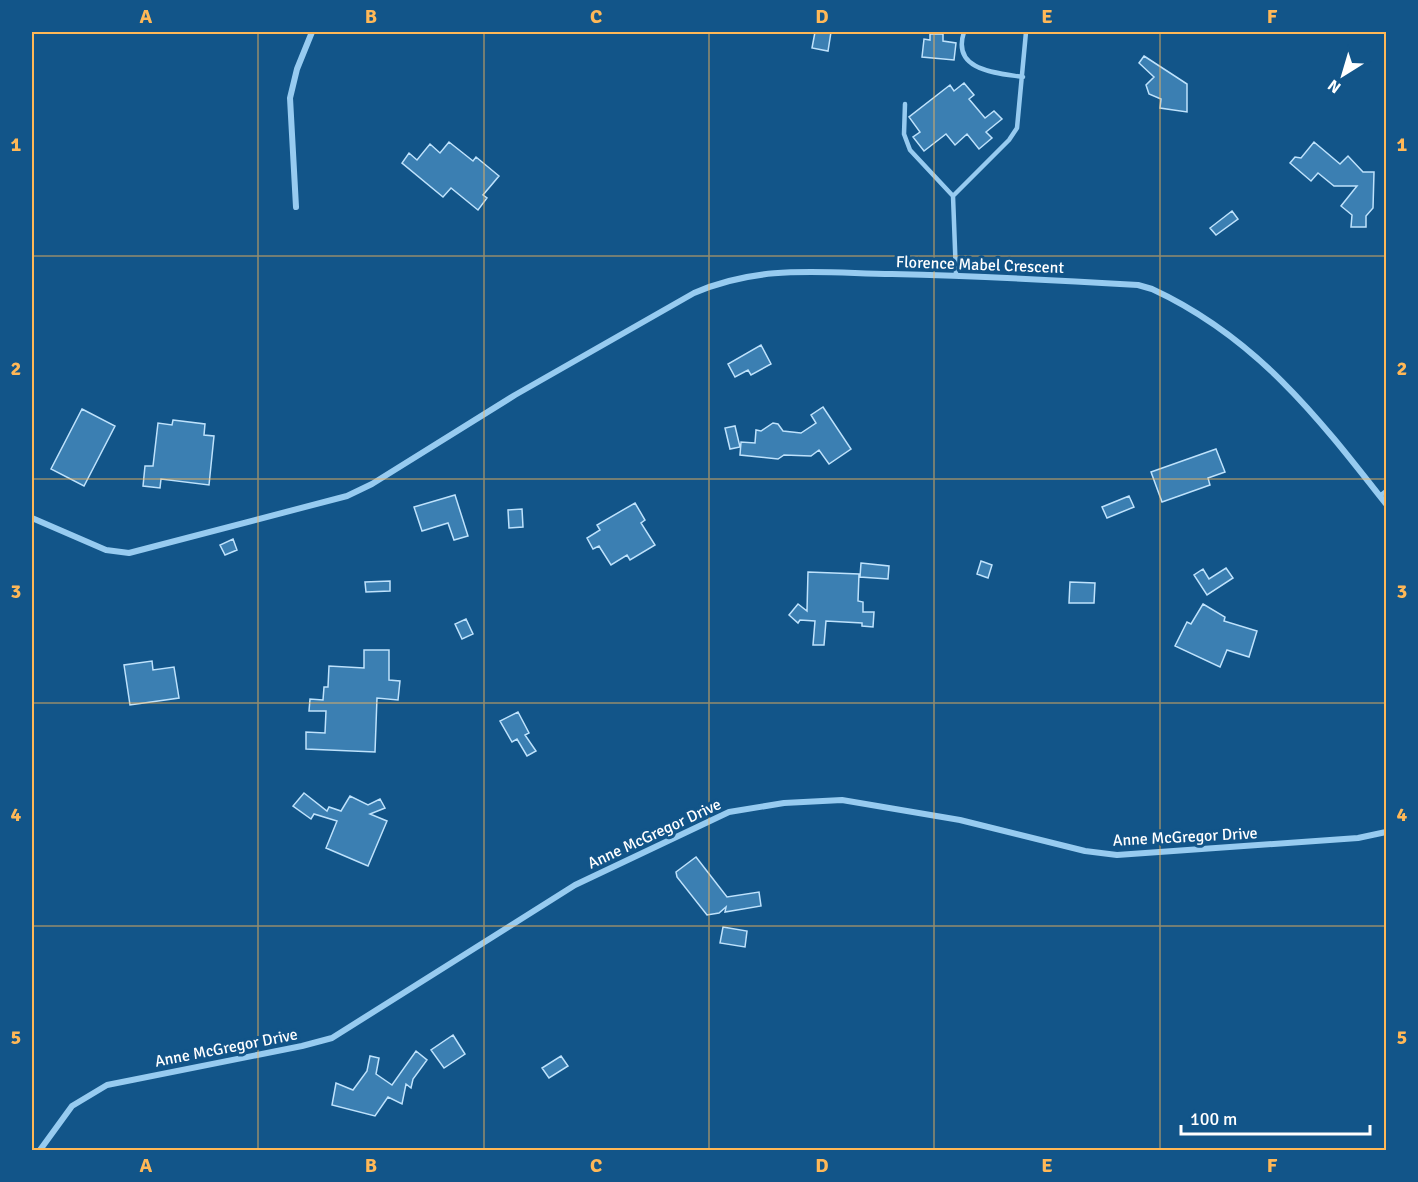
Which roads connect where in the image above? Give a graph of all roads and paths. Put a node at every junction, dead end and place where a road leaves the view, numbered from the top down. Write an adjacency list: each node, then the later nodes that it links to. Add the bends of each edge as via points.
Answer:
1 (312, 32): 7 (street, via 290,98)
2 (963, 32): 4 (lane, via 965,55 974,67)
3 (1026, 32): 4 (lane)
4 (1023, 77): 6 (lane, via 1013,135)
5 (905, 104): 6 (lane, via 904,134 910,150)
6 (953, 196): 8 (lane)
7 (296, 207)
8 (956, 275): 10 (street, Florence Mabel Crescent, via 1138,285 1165,295 1230,336 1275,371); 12 (street, Florence Mabel Crescent, via 785,272 723,280 515,395 347,496 139,552 106,550)
9 (1386, 491): 10 (lane)
10 (1380, 496): 11 (street, Florence Mabel Crescent)
11 (1386, 504)
12 (32, 518)
13 (1386, 832): 14 (street, Anne McGregor Drive, via 1358,838 1117,855 1085,851 960,820 842,800 784,803 729,812 575,885 332,1038 107,1085 72,1106)
14 (40, 1150)

